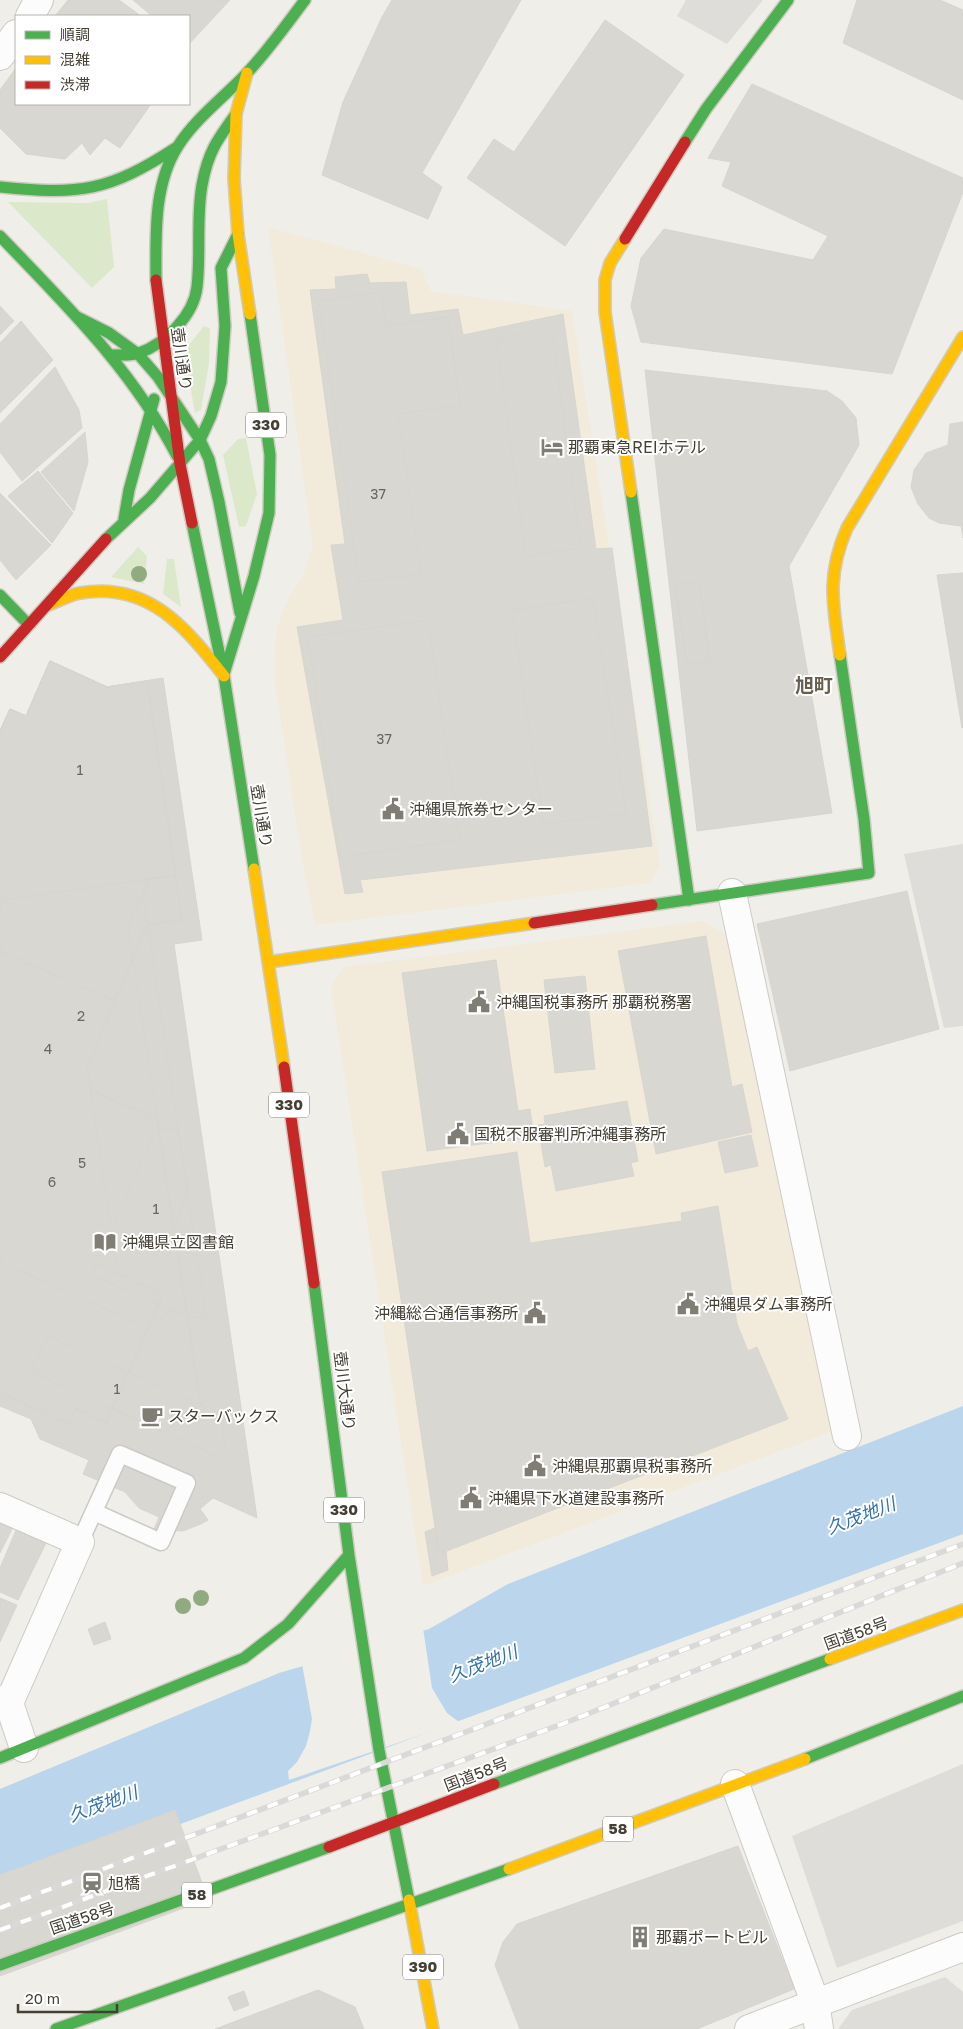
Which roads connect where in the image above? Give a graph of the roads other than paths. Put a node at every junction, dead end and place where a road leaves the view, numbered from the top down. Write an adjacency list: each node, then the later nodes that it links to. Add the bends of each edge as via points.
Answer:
1 (38, 0): 4 (street)
2 (305, 0): 7 (main road, 壺川通り / 330)
3 (788, 0): 31 (main road, via 706,109 610,263 605,280 606,312)
4 (30, 15)
5 (15, 35): 6 (street)
6 (0, 56)
7 (247, 73): 8 (main road, 壺川通り / 330); 9 (main road, 壺川通り / 330, via 198,121)
8 (236, 114): 11 (main road, 壺川通り / 330, via 234,179); 15 (main road, via 210,149 202,184 194,300)
9 (177, 147): 10 (main road, via 136,172 90,189 65,192); 15 (main road, 壺川通り / 330, via 163,183 156,214 156,289)
10 (0, 186)
11 (238, 234): 21 (main road, via 221,268 225,326 221,382); 26 (main road, 壺川通り / 330, via 270,454 269,513 265,536)
12 (0, 236): 13 (main road)
13 (77, 318): 16 (main road, via 109,333); 17 (main road)
14 (963, 337): 30 (main road, via 848,528 836,551 830,576 869,873)
15 (163, 340): 16 (main road); 18 (main road); 19 (main road, 壺川通り / 330)
16 (138, 354): 17 (main road); 18 (main road)
17 (113, 355): 20 (main road)
18 (158, 377): 19 (main road); 20 (main road)
19 (171, 395): 21 (main road); 22 (main road, 壺川通り / 330)
20 (152, 409): 22 (main road); 23 (main road)
21 (200, 440): 22 (main road); 26 (main road, via 209,459)
22 (180, 464): 23 (main road, via 150,498); 29 (main road, 壺川通り / 330)
23 (124, 519): 25 (main road)
24 (0, 595): 27 (main road)
25 (47, 606): 27 (main road); 29 (main road, via 80,593 105,590 138,597 181,624)
26 (241, 614): 29 (main road, 壺川通り / 330)
27 (28, 624): 28 (main road)
28 (0, 657)
29 (224, 676): 32 (main road, 壺川通り / 330)
30 (732, 893): 31 (main road); 33 (street)
31 (689, 900): 32 (main road)
32 (269, 962): 37 (main road, 壺川大通り / 330)
33 (847, 1436)
34 (0, 1507): 36 (street)
35 (94, 1512): 35 (lane, via 120,1454 187,1483 161,1542); 36 (lane)
36 (72, 1539): 40 (street)
37 (349, 1555): 41 (main road, via 311,1600 266,1645 244,1658); 43 (main road, 壺川大通り / 330, via 378,1750)
38 (963, 1610): 43 (main road, 国道58号 / 58)
39 (963, 1696): 42 (main road, 58, via 824,1753)
40 (4, 1702): 41 (street)
41 (12, 1753)
42 (735, 1784): 44 (main road, 58); 47 (street)
43 (393, 1824): 44 (main road, 330); 46 (main road, 国道58号 / 58)
44 (411, 1905): 48 (main road, 58); 49 (main road, 390)
45 (963, 1947): 47 (street)
46 (0, 1965)
47 (815, 2002): 50 (street); 51 (street)
48 (56, 2029)
49 (433, 2029)
50 (749, 2029)
51 (819, 2029)

